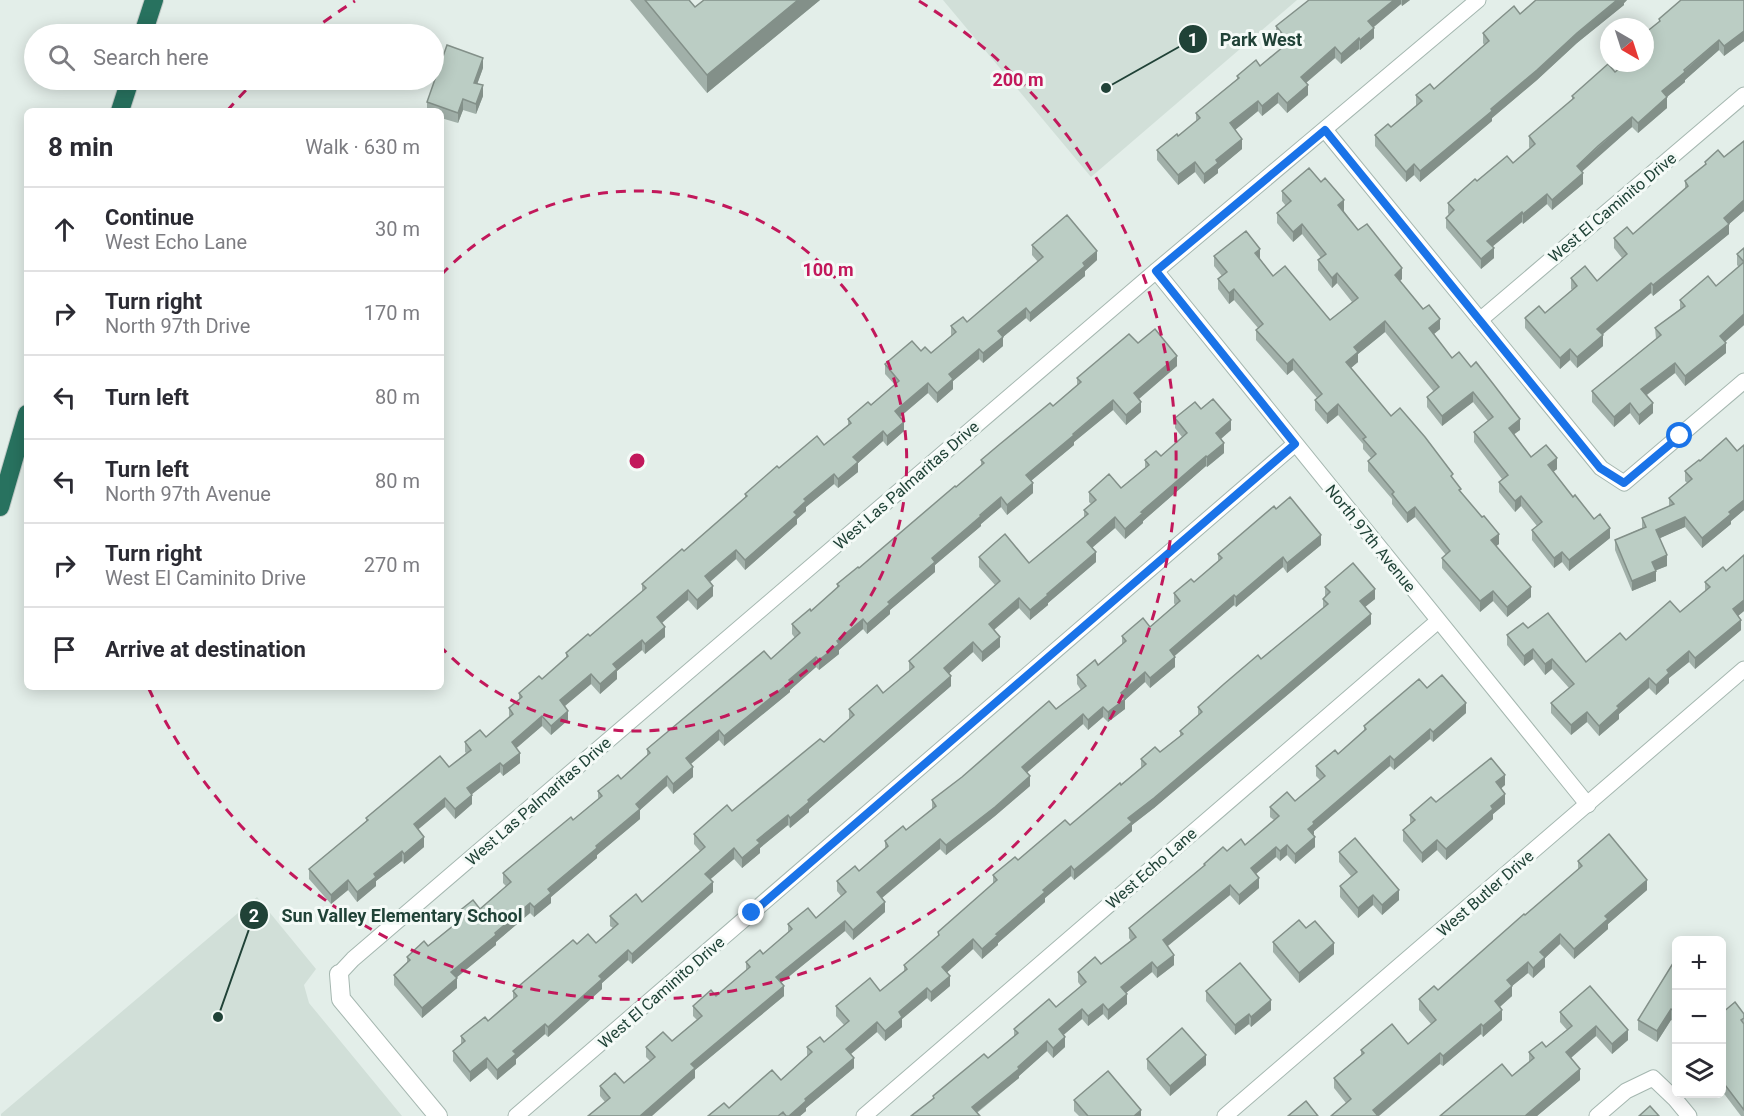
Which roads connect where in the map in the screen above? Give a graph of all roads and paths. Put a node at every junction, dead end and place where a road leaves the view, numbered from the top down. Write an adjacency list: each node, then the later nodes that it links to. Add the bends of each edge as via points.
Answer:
1 (154, 0): 3 (highway)
2 (1478, 0): 7 (street, West Las Palmaritas Drive)
3 (146, 24)
4 (127, 90): 6 (highway)
5 (1744, 95): 9 (street, West El Caminito Drive)
6 (121, 108)
7 (1325, 130): 8 (street, West Las Palmaritas Drive); 9 (street)
8 (1156, 271): 12 (street, North 97th Avenue); 17 (street, West Las Palmaritas Drive)
9 (1480, 320): 10 (street, via 1600,468 1624,483)
10 (1744, 381)
11 (24, 424): 13 (highway)
12 (1295, 444): 14 (street, North 97th Avenue); 19 (street, West El Caminito Drive)
13 (0, 507)
14 (1438, 621): 16 (street, North 97th Avenue); 20 (street, West Echo Lane)
15 (1744, 669): 16 (street, West Butler Drive)
16 (1588, 805): 21 (street, West Butler Drive)
17 (339, 974): 18 (street, via 340,999)
18 (438, 1116)
19 (516, 1116)
20 (864, 1116)
21 (1225, 1116)
22 (1597, 1116): 23 (street, via 1626,1091 1653,1078)
23 (1689, 1116)

